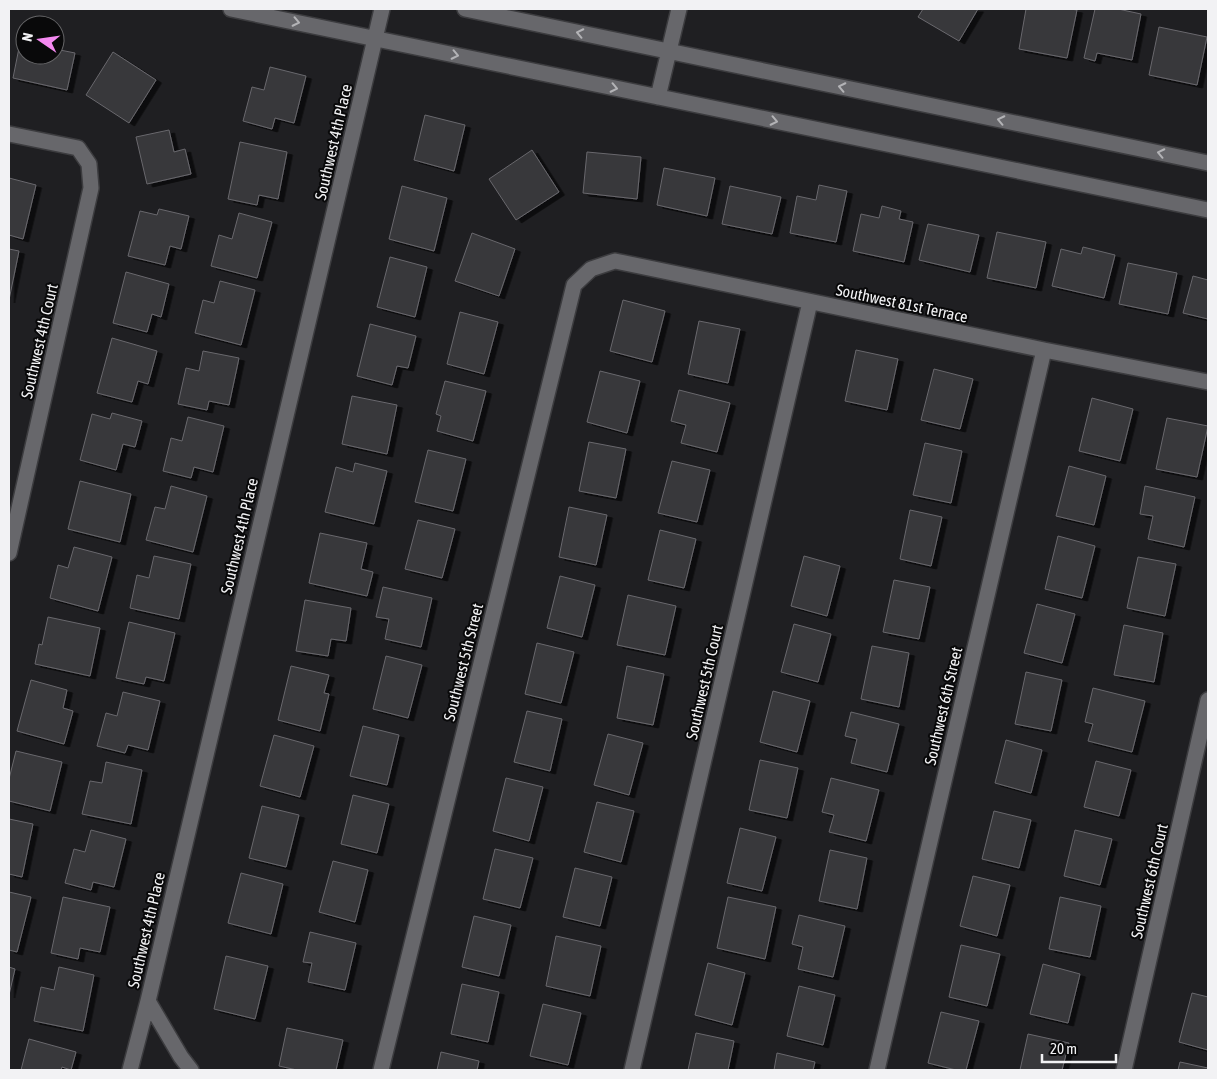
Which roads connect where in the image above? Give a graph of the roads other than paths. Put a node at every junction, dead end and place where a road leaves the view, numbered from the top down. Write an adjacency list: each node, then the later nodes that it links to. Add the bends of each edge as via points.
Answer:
1 (231, 9): 5 (street, one-way to 5)
2 (382, 9): 5 (street, Southwest 4th Place)
3 (465, 9): 6 (street, one-way to 3)
4 (679, 9): 6 (street)
5 (375, 38): 7 (street, one-way to 7); 17 (street, Southwest 4th Place)
6 (669, 52): 7 (street); 9 (street, one-way to 6)
7 (658, 97): 10 (street, one-way to 10)
8 (9, 134): 15 (street, Southwest 4th Court, via 78,148 89,164 91,188)
9 (1208, 163)
10 (1208, 210)
11 (591, 269): 12 (street, Southwest 81st Terrace, via 615,261); 20 (street, Southwest 5th Street, via 574,285)
12 (810, 302): 13 (street, Southwest 81st Terrace); 21 (street, Southwest 5th Court)
13 (1044, 350): 14 (street, Southwest 81st Terrace); 22 (street, Southwest 6th Street)
14 (1208, 382)
15 (9, 553)
16 (1208, 700): 23 (street, Southwest 6th Court)
17 (148, 1001): 18 (street, Southwest 4th Place); 19 (street)
18 (130, 1070)
19 (191, 1070)
20 (381, 1070)
21 (632, 1070)
22 (877, 1070)
23 (1124, 1070)

